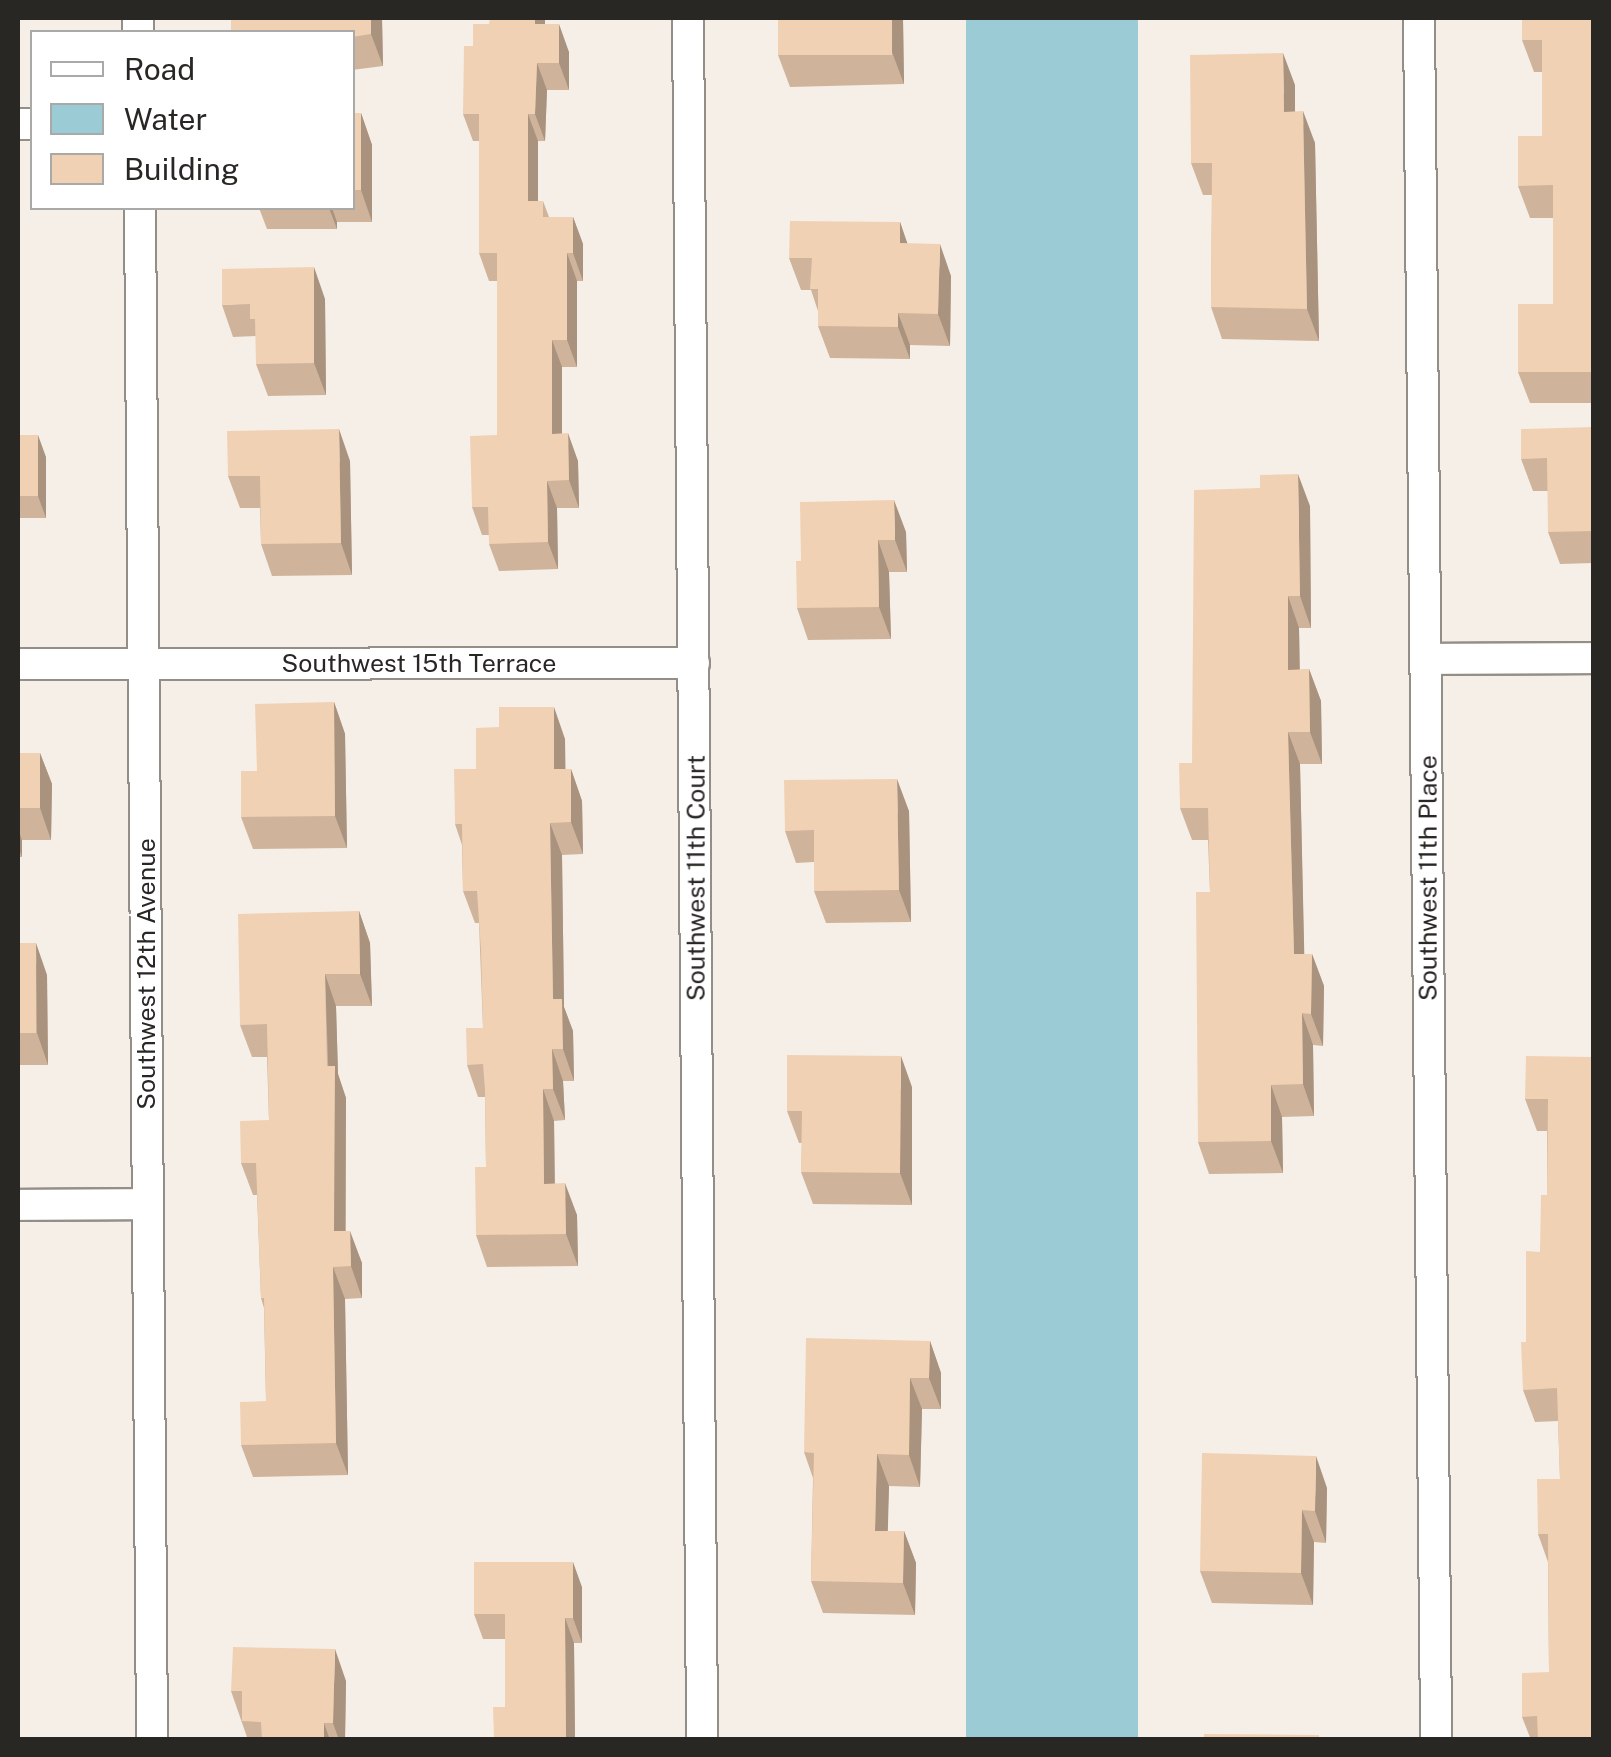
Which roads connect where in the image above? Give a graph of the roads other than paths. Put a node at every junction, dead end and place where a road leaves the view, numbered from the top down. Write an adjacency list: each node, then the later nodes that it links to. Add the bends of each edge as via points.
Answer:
1 (688, 18): 6 (street, Southwest 11th Court)
2 (1419, 18): 5 (street, Southwest 11th Place)
3 (140, 210): 8 (street, Southwest 12th Avenue)
4 (1594, 658): 5 (street)
5 (1426, 660): 13 (street, Southwest 11th Place)
6 (694, 662): 8 (street, Southwest 15th Terrace); 12 (street, Southwest 11th Court)
7 (18, 664): 8 (street, Southwest 15th Terrace)
8 (143, 664): 10 (street, Southwest 12th Avenue)
9 (18, 1204): 10 (street)
10 (148, 1204): 11 (street, Southwest 12th Avenue)
11 (152, 1740)
12 (702, 1740)
13 (1436, 1740)

